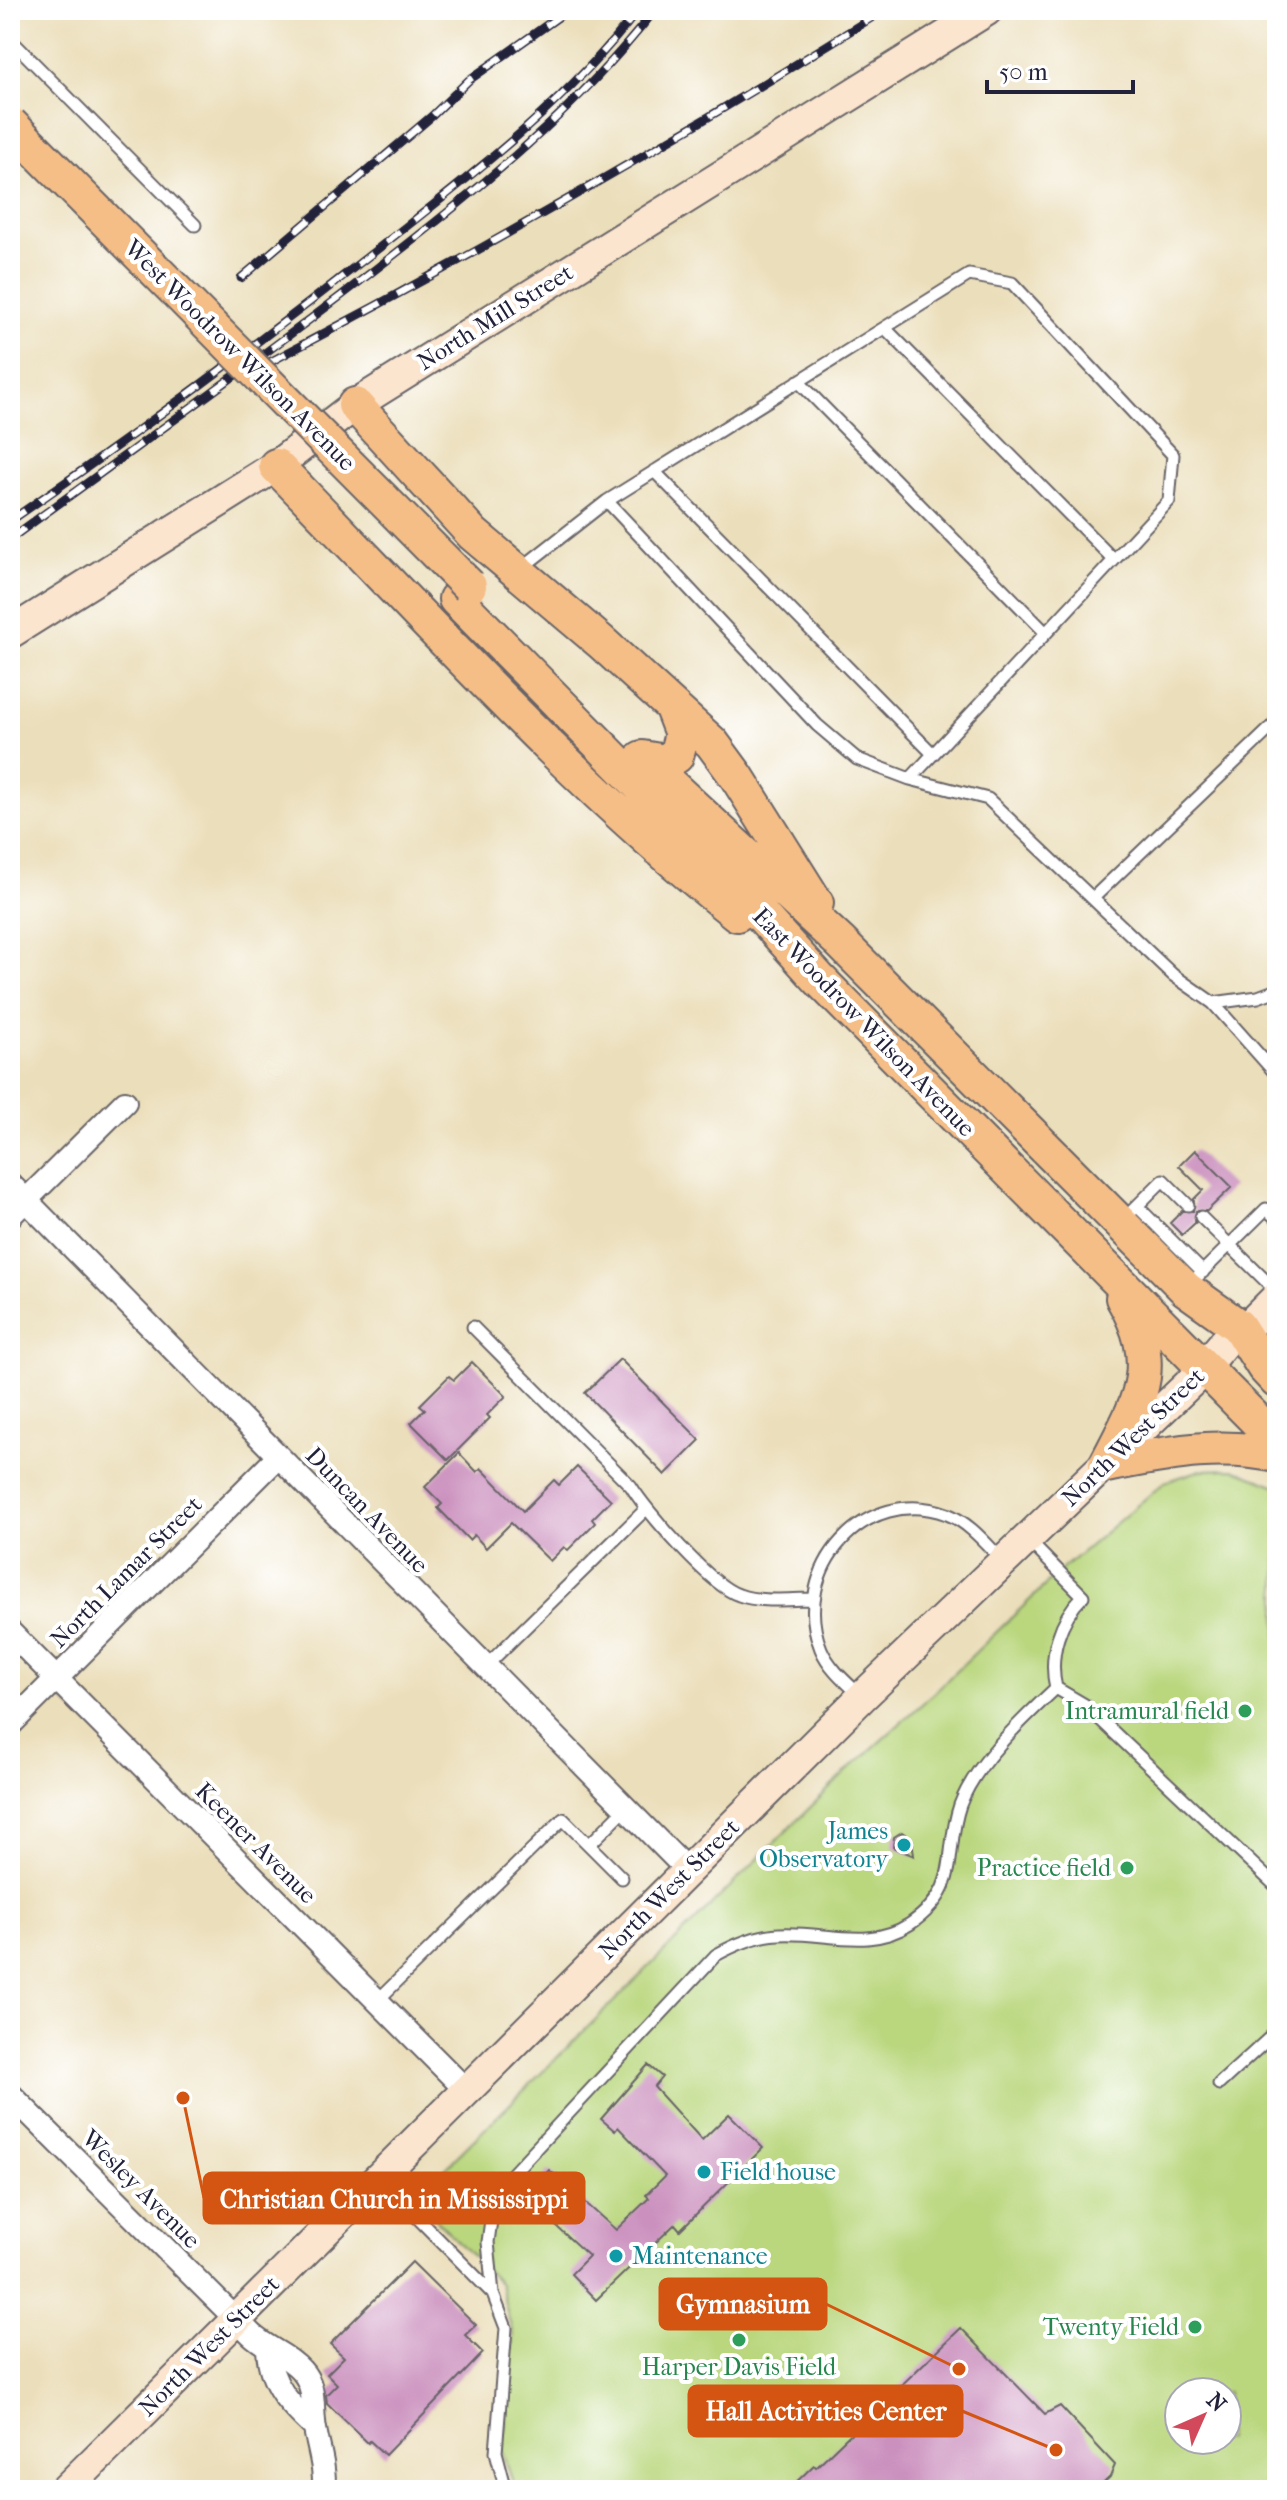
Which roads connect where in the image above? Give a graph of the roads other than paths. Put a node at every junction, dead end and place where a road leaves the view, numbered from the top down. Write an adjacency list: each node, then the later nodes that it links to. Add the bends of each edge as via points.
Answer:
1 (987, 10): 8 (street, North Mill Street)
2 (10, 39): 5 (lane)
3 (10, 124): 14 (main road, West Woodrow Wilson Avenue, bridge)
4 (10, 152): 14 (main road, West Woodrow Wilson Avenue)
5 (195, 225)
6 (885, 328): 7 (lane); 12 (lane); 12 (lane, via 969,275 1012,283 1173,455 1169,501)
7 (798, 381): 10 (lane); 16 (lane)
8 (355, 405): 9 (street, North Mill Street); 13 (main road, via 473,534)
9 (276, 466): 15 (street, North Mill Street); 24 (main road, via 679,868)
10 (654, 471): 11 (lane); 19 (lane)
11 (607, 501): 13 (lane); 21 (lane, via 817,725 857,759)
12 (1114, 560): 16 (lane)
13 (518, 570): 17 (main road)
14 (462, 593): 20 (main road, East Woodrow Wilson Avenue); 24 (main road, East Woodrow Wilson Avenue)
15 (10, 633)
16 (1046, 633): 19 (lane)
17 (672, 708): 20 (main road, via 682,734 676,756 665,762); 23 (main road, via 712,743 737,777)
18 (1277, 722): 22 (lane)
19 (933, 754): 21 (lane)
20 (642, 758): 23 (main road, East Woodrow Wilson Avenue)
21 (910, 779): 22 (lane, via 988,799)
22 (1093, 898): 26 (lane, via 1173,975)
23 (840, 942): 31 (main road, East Woodrow Wilson Avenue)
24 (818, 978): 35 (main road, East Woodrow Wilson Avenue)
25 (1277, 990): 26 (lane)
26 (1213, 1003): 27 (lane)
27 (1277, 1075)
28 (125, 1102): 29 (street)
29 (15, 1200): 44 (street, Duncan Avenue)
30 (1188, 1205): 31 (lane, via 1163,1180)
31 (1128, 1214): 36 (main road, East Woodrow Wilson Avenue)
32 (1201, 1217): 34 (lane)
33 (1277, 1219): 34 (lane, via 1266,1209)
34 (1229, 1245): 36 (lane); 37 (lane)
35 (1102, 1264): 40 (main road, East Woodrow Wilson Avenue); 45 (main road, via 1139,1325 1146,1374 1141,1397)
36 (1194, 1280): 38 (main road, East Woodrow Wilson Avenue)
37 (1277, 1294): 38 (street, North West Street, via 1250,1324)
38 (1238, 1326): 40 (street, North West Street); 41 (main road, East Woodrow Wilson Avenue)
39 (473, 1327): 46 (lane, via 631,1486)
40 (1205, 1368): 42 (main road, East Woodrow Wilson Avenue); 45 (street, North West Street)
41 (1277, 1381)
42 (1277, 1441)
43 (1277, 1455): 45 (main road, via 1224,1446)
44 (278, 1457): 51 (street, Duncan Avenue); 52 (street, North Lamar Street)
45 (1106, 1465): 47 (street, North West Street)
46 (646, 1509): 49 (lane, via 732,1593); 51 (lane)
47 (1028, 1540): 48 (street, North West Street); 53 (lane, via 1083,1596 1061,1626 1052,1673)
48 (1004, 1562): 49 (lane, via 949,1515 893,1509 859,1524 837,1542); 54 (street, North West Street)
49 (813, 1599): 54 (lane, via 821,1648 833,1669)
50 (10, 1632): 52 (street, Keener Avenue)
51 (484, 1667): 56 (street, Duncan Avenue)
52 (56, 1678): 55 (street, North Lamar Street); 61 (street, Keener Avenue)
53 (1056, 1688): 60 (lane, via 1085,1705); 67 (lane, via 1013,1727 961,1804 947,1881 924,1912 896,1931 873,1938 780,1934 716,1955 513,2173 489,2221)
54 (862, 1697): 58 (street, North West Street)
55 (10, 1725)
56 (626, 1808): 57 (lane); 58 (street, Duncan Avenue)
57 (589, 1845): 59 (lane); 61 (lane, via 563,1819)
58 (688, 1871): 64 (street, North West Street)
59 (622, 1878)
60 (1277, 1887)
61 (377, 2001): 64 (street, Keener Avenue)
62 (1277, 2031): 63 (lane)
63 (1219, 2084)
64 (466, 2090): 66 (street, North West Street)
65 (10, 2094): 68 (street, Wesley Avenue)
66 (377, 2177): 67 (lane); 68 (street, North West Street)
67 (493, 2294): 71 (lane, via 506,2328 496,2452)
68 (236, 2320): 69 (street, North West Street); 70 (street, Wesley Avenue, via 268,2350 289,2357 313,2389)
69 (65, 2490)
70 (324, 2490)
71 (506, 2490)

